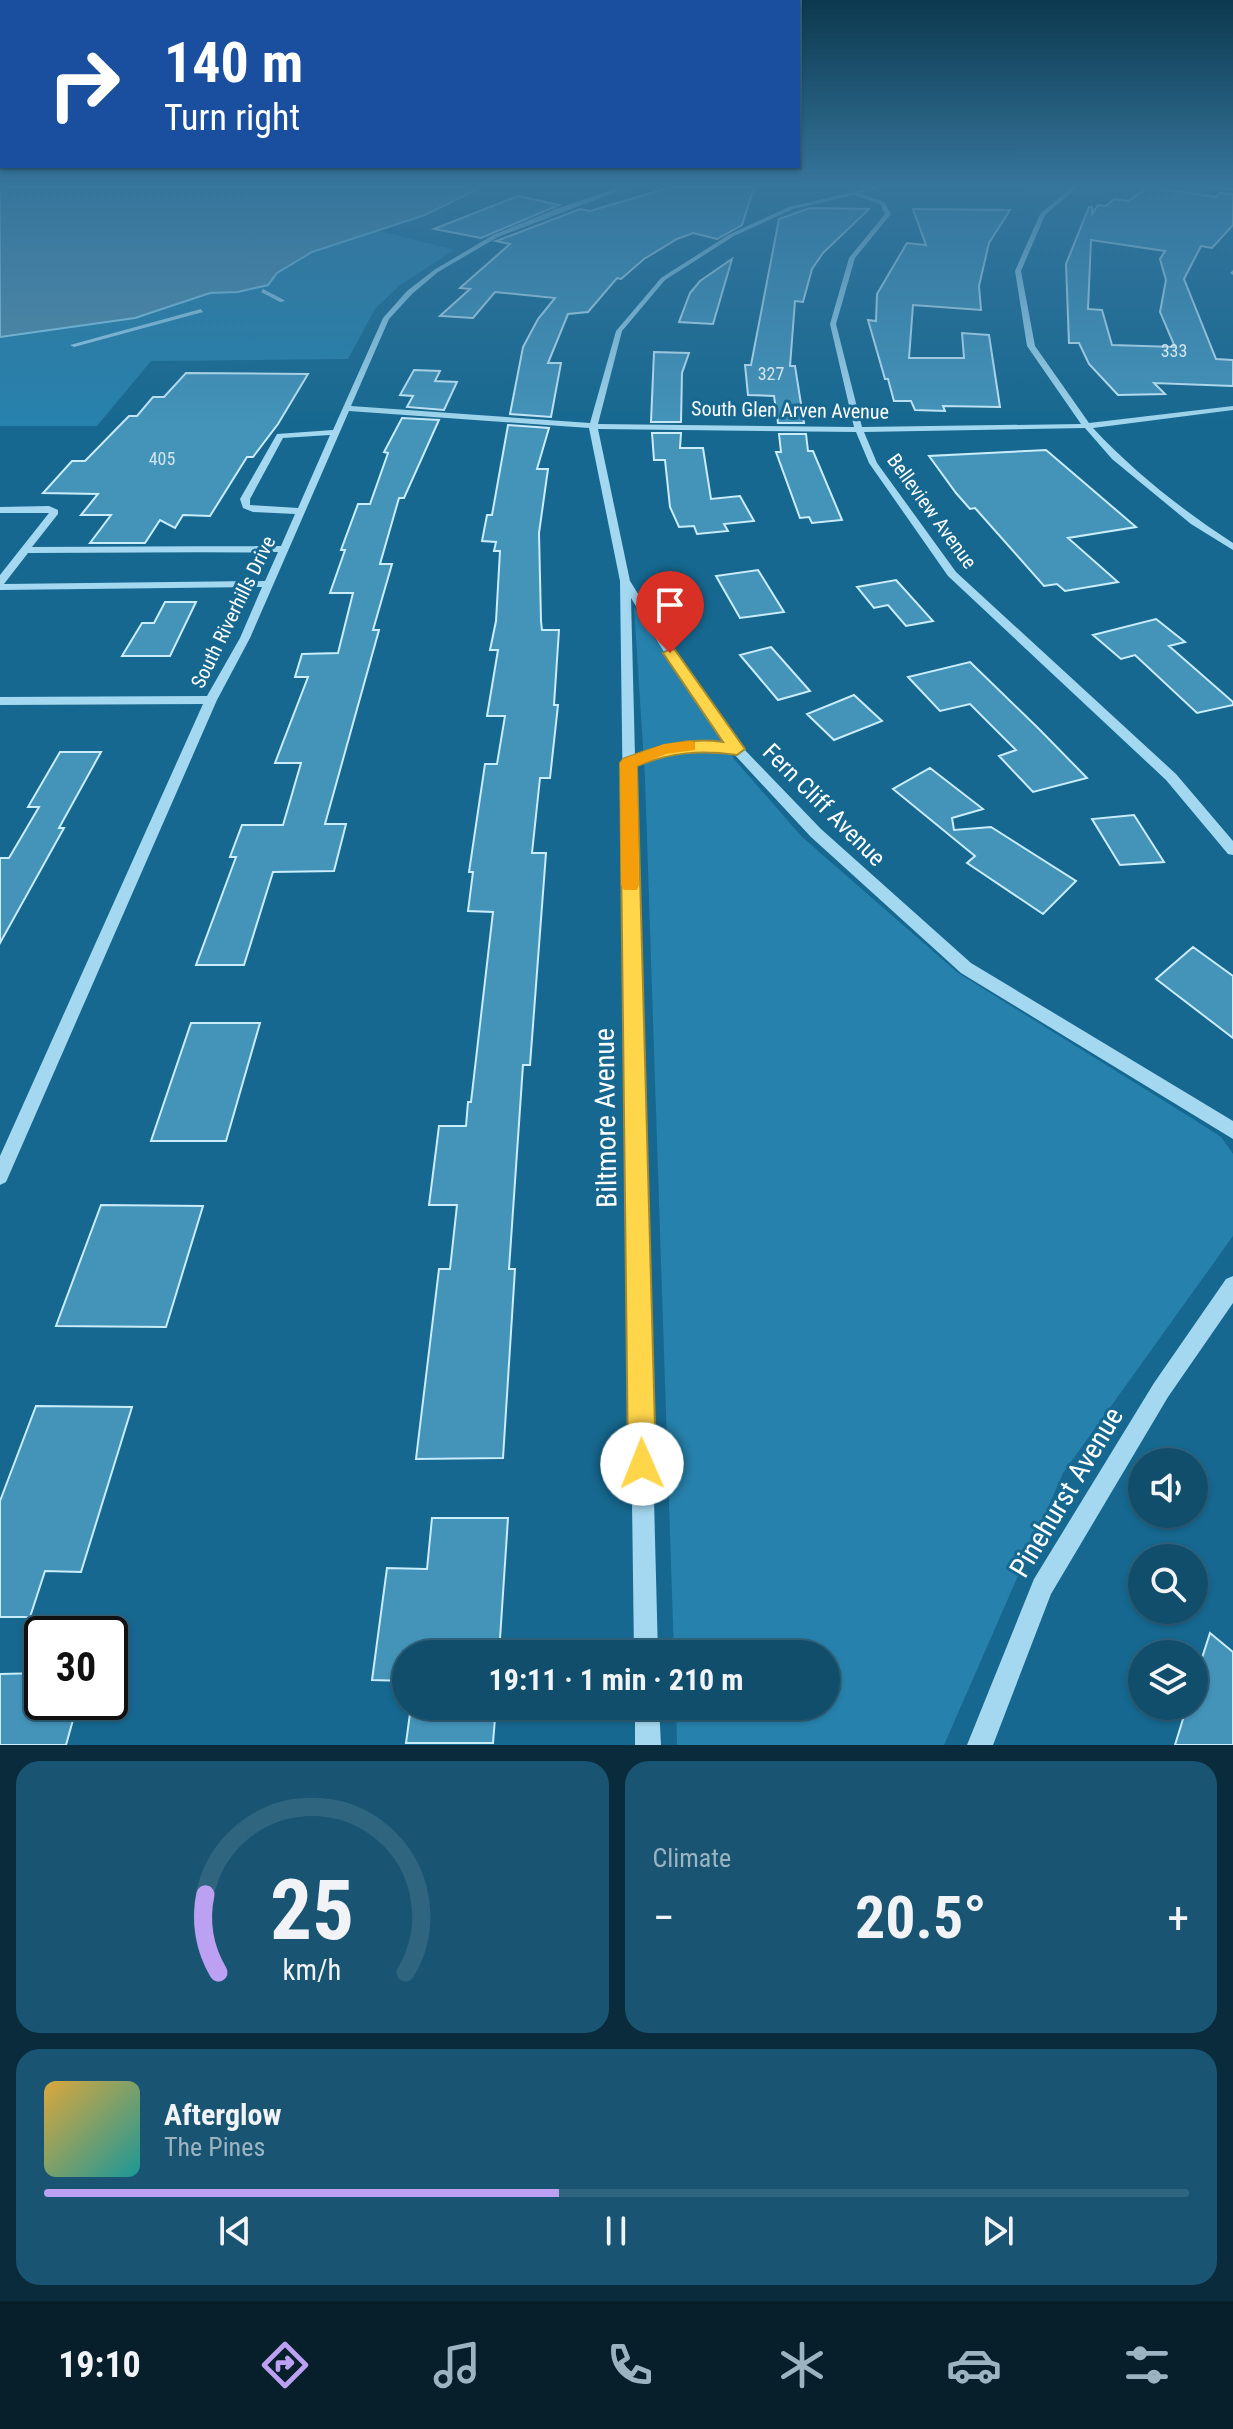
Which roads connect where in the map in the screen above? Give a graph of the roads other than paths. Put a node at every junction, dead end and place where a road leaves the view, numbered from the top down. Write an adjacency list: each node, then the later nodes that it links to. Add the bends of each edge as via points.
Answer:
1 (441, 268): 9 (street, South Riverhills Drive, via 406,294 386,318)
2 (680, 268): 11 (street, Fern Cliff Avenue, via 663,279 619,331)
3 (849, 268): 13 (street, Belleview Avenue, via 833,324)
4 (1019, 268): 12 (street, via 1031,346)
5 (263, 291): 6 (street)
6 (282, 301)
7 (201, 311): 8 (street)
8 (74, 345)
9 (345, 408): 11 (street, South Glen Arven Avenue); 14 (street, South Riverhills Drive)
10 (1233, 408): 12 (street, South Glen Arven Avenue)
11 (593, 426): 13 (street, South Glen Arven Avenue); 20 (street, Fern Cliff Avenue)
12 (1087, 426): 13 (street, South Glen Arven Avenue); 17 (street, via 1115,457)
13 (859, 430): 27 (street, Belleview Avenue, via 873,463 952,574 1171,777)
14 (335, 432): 16 (street, South Riverhills Drive); 16 (street, via 280,436 245,499 253,509)
15 (1, 511): 19 (street, via 55,512)
16 (300, 511): 18 (street, South Riverhills Drive)
17 (1233, 547)
18 (284, 549): 19 (street); 22 (street, South Riverhills Drive)
19 (25, 550): 21 (street)
20 (625, 581): 25 (street, Fern Cliff Avenue); 26 (street, Biltmore Avenue)
21 (0, 584): 22 (street)
22 (268, 584): 23 (street, South Riverhills Drive)
23 (211, 700): 24 (street); 29 (street, South Riverhills Drive)
24 (0, 701)
25 (737, 749): 26 (street, via 664,749); 28 (street, Fern Cliff Avenue, via 816,833 966,968)
26 (628, 763): 31 (street, Biltmore Avenue)
27 (1233, 850)
28 (1233, 1131)
29 (0, 1176)
30 (1233, 1286): 34 (street, Pinehurst Avenue, via 1161,1390 1042,1587)
31 (646, 1640)
32 (647, 1720): 33 (street)
33 (648, 1745)
34 (980, 1745)

